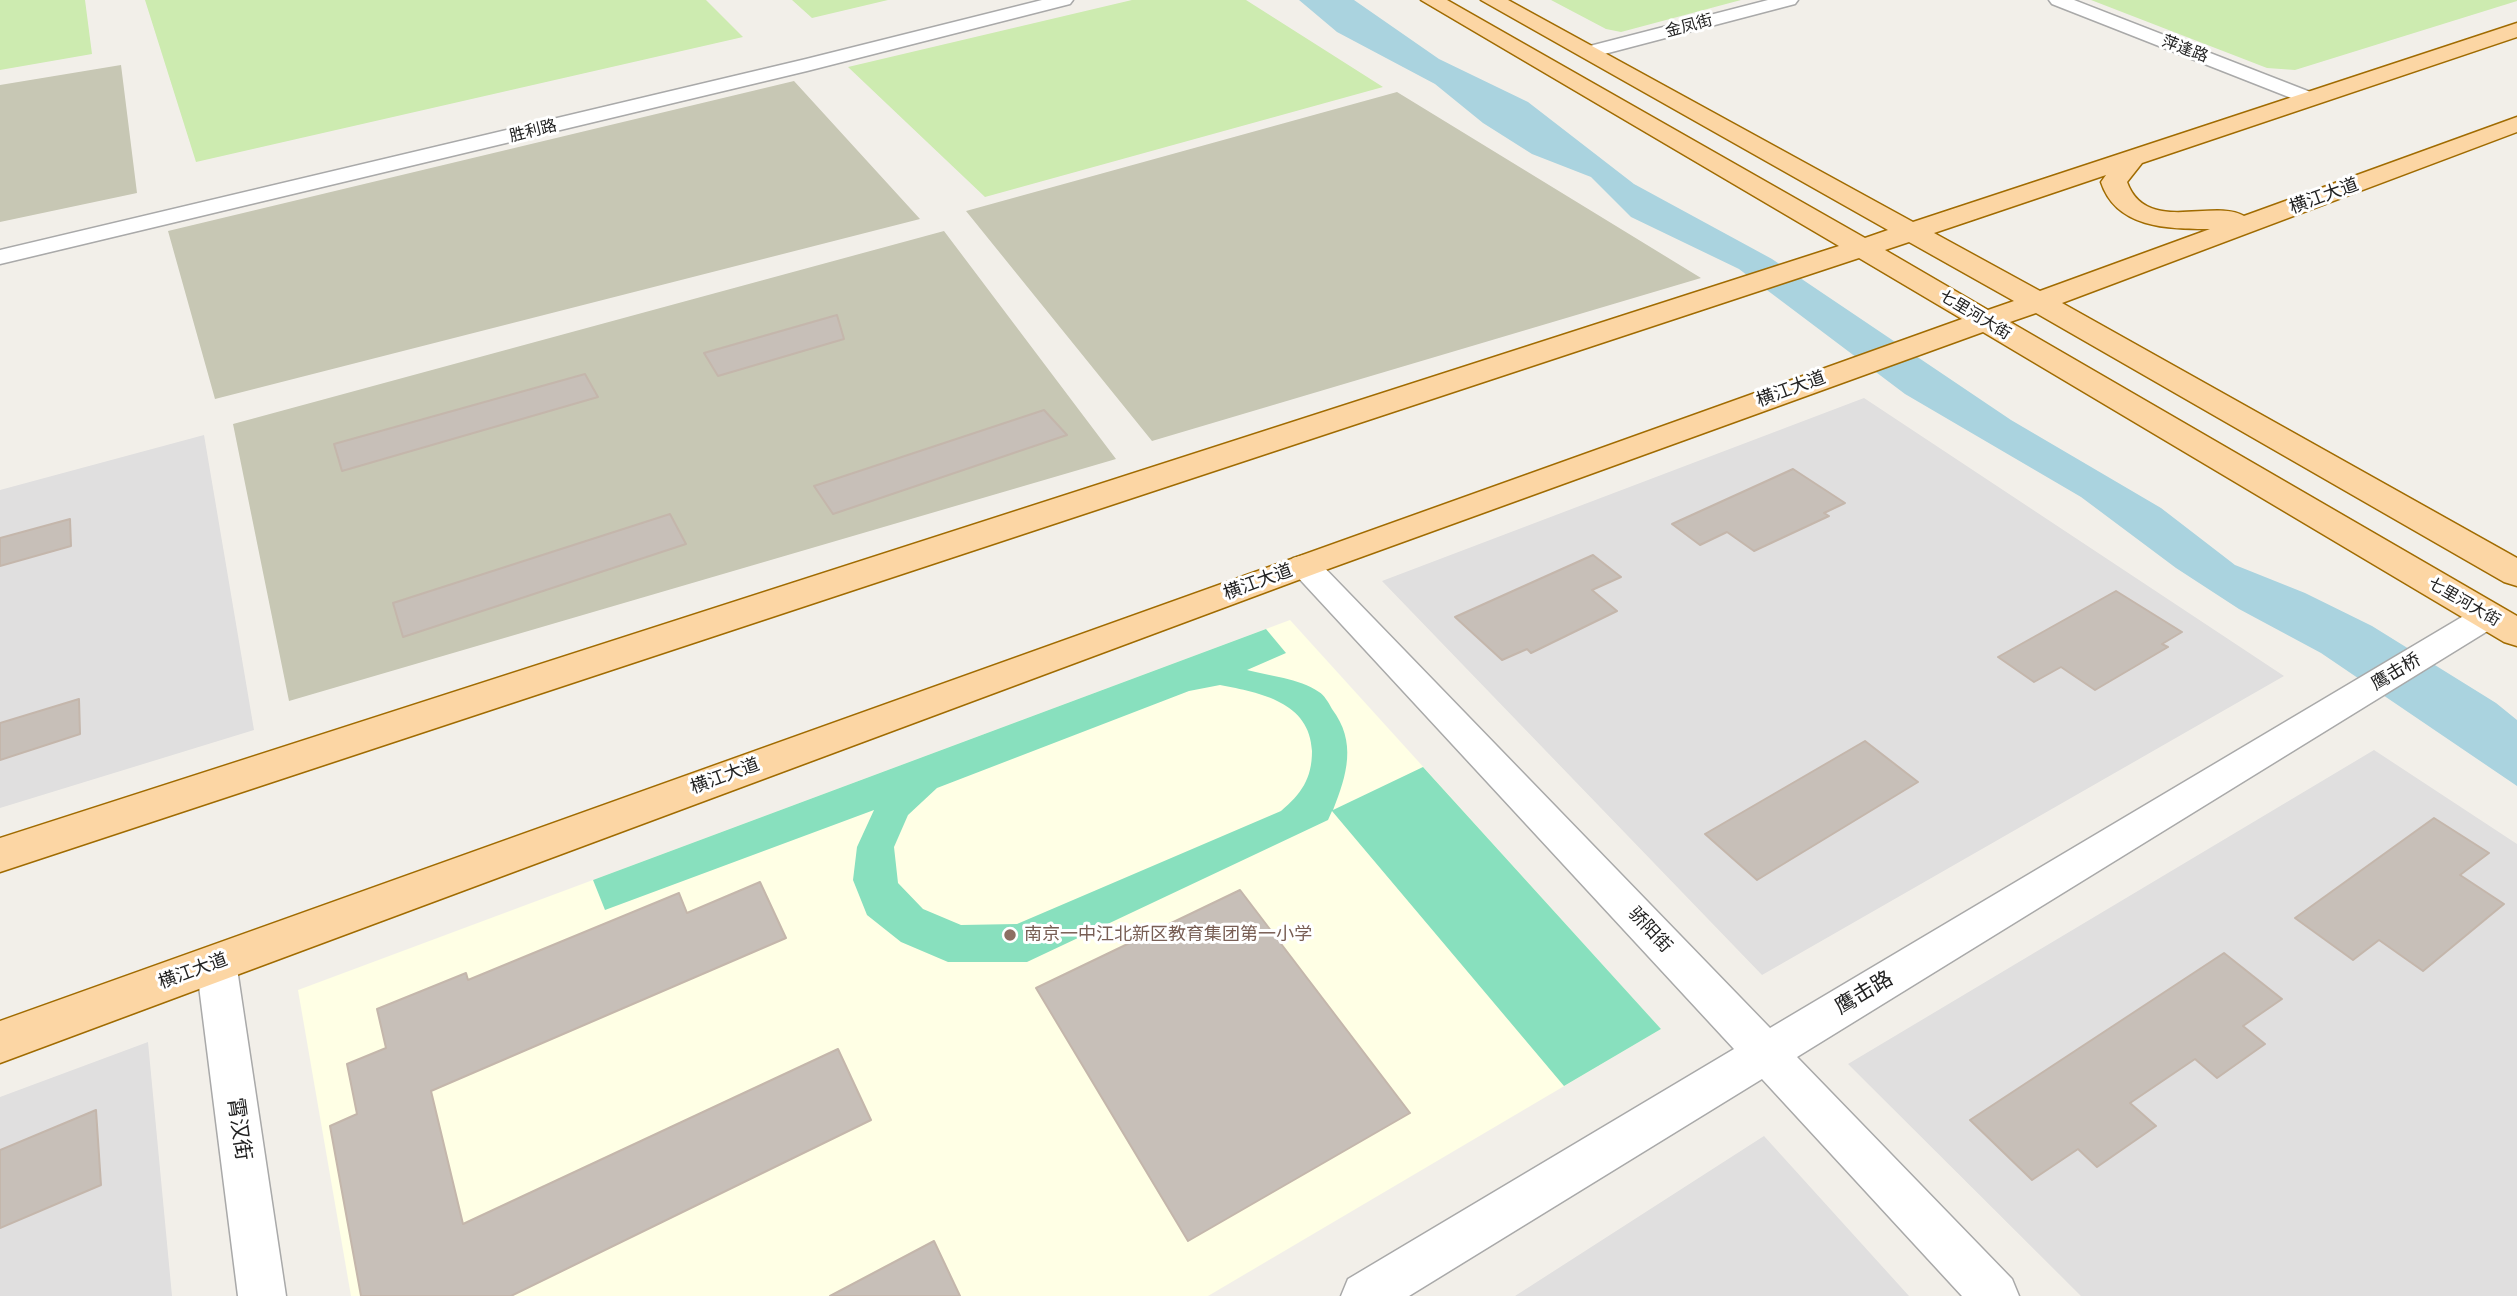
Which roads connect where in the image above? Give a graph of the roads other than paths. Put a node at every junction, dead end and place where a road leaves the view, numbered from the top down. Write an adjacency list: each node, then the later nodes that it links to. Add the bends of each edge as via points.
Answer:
1 (1005, 0): 14 (street, 胜利路, via 208,191)
2 (1064, 0): 16 (street, 胜利路)
3 (1432, 0): 15 (main road, 七里河大街)
4 (1492, 0): 8 (main road)
5 (1789, 0): 8 (street, 金凤街)
6 (2058, 0): 9 (street, 萍逢路)
7 (2517, 30): 9 (main road)
8 (1589, 52): 13 (main road)
9 (2311, 99): 11 (main road)
10 (2517, 124): 12 (main road, 横江大道)
11 (2133, 158): 12 (main road, via 2114,182 2120,199 2139,212 2185,222); 13 (main road)
12 (2260, 219): 17 (main road, 横江大道)
13 (1910, 232): 15 (main road); 17 (main road)
14 (0, 236)
15 (1862, 248): 18 (main road, 七里河大街); 24 (main road)
16 (0, 257)
17 (2038, 302): 18 (main road, 横江大道); 20 (main road)
18 (1982, 319): 19 (main road, 横江大道); 21 (main road, 七里河大街)
19 (1304, 565): 25 (main road, 横江大道); 27 (street, 骄阳街)
20 (2517, 574)
21 (2488, 616): 22 (main road, 七里河大街); 23 (street, 鹰击桥)
22 (2517, 633)
23 (2364, 691): 27 (street, 鹰击路)
24 (0, 855)
25 (216, 962): 26 (main road, 横江大道); 28 (street, 霄汉街)
26 (0, 1042)
27 (1765, 1053): 29 (street, 鹰击路); 30 (street, 骄阳街)
28 (262, 1296)
29 (1365, 1296)
30 (1995, 1296)

